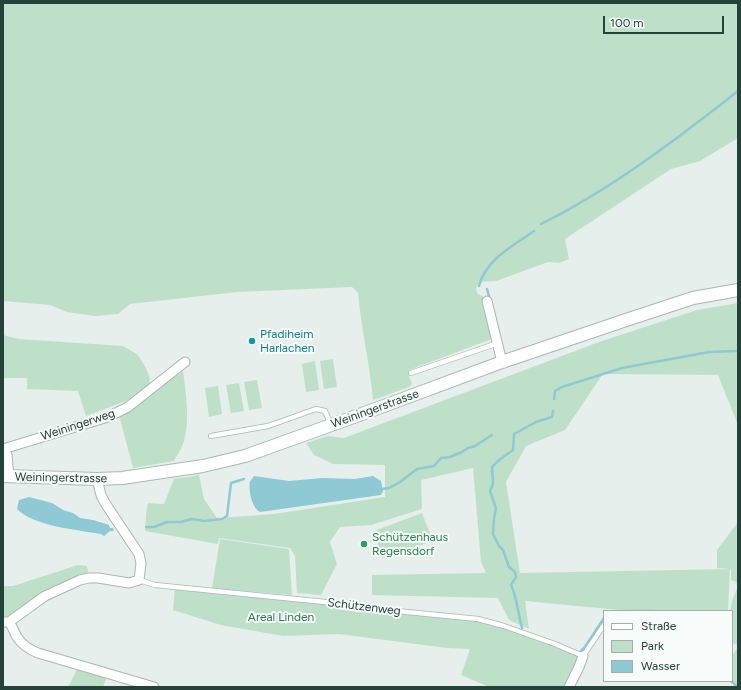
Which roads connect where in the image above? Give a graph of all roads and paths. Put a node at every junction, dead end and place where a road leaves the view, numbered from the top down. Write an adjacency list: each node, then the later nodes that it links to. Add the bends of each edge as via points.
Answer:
1 (738, 290): 5 (street, Weiningerstrasse, via 686,301)
2 (487, 300): 3 (street)
3 (498, 343): 5 (street); 6 (lane)
4 (185, 362): 9 (street, Weiningerweg, via 128,407 108,417)
5 (502, 362): 7 (street, Weiningerstrasse)
6 (411, 373)
7 (331, 425): 8 (lane, via 325,411 316,409 268,426); 11 (street, Weiningerstrasse, via 224,462 129,477)
8 (211, 436)
9 (3, 450): 10 (street, Weiningerweg, via 7,455)
10 (6, 476): 11 (street, Weiningerstrasse)
11 (97, 479): 12 (street, via 105,503 139,554 142,564)
12 (139, 580): 13 (street, via 129,583 98,578 80,580 45,596); 15 (lane, Schützenweg, via 155,585 478,619 504,626)
13 (6, 622): 16 (street, via 26,648)
14 (603, 626): 15 (lane)
15 (583, 656): 17 (street)
16 (154, 687)
17 (569, 687)

